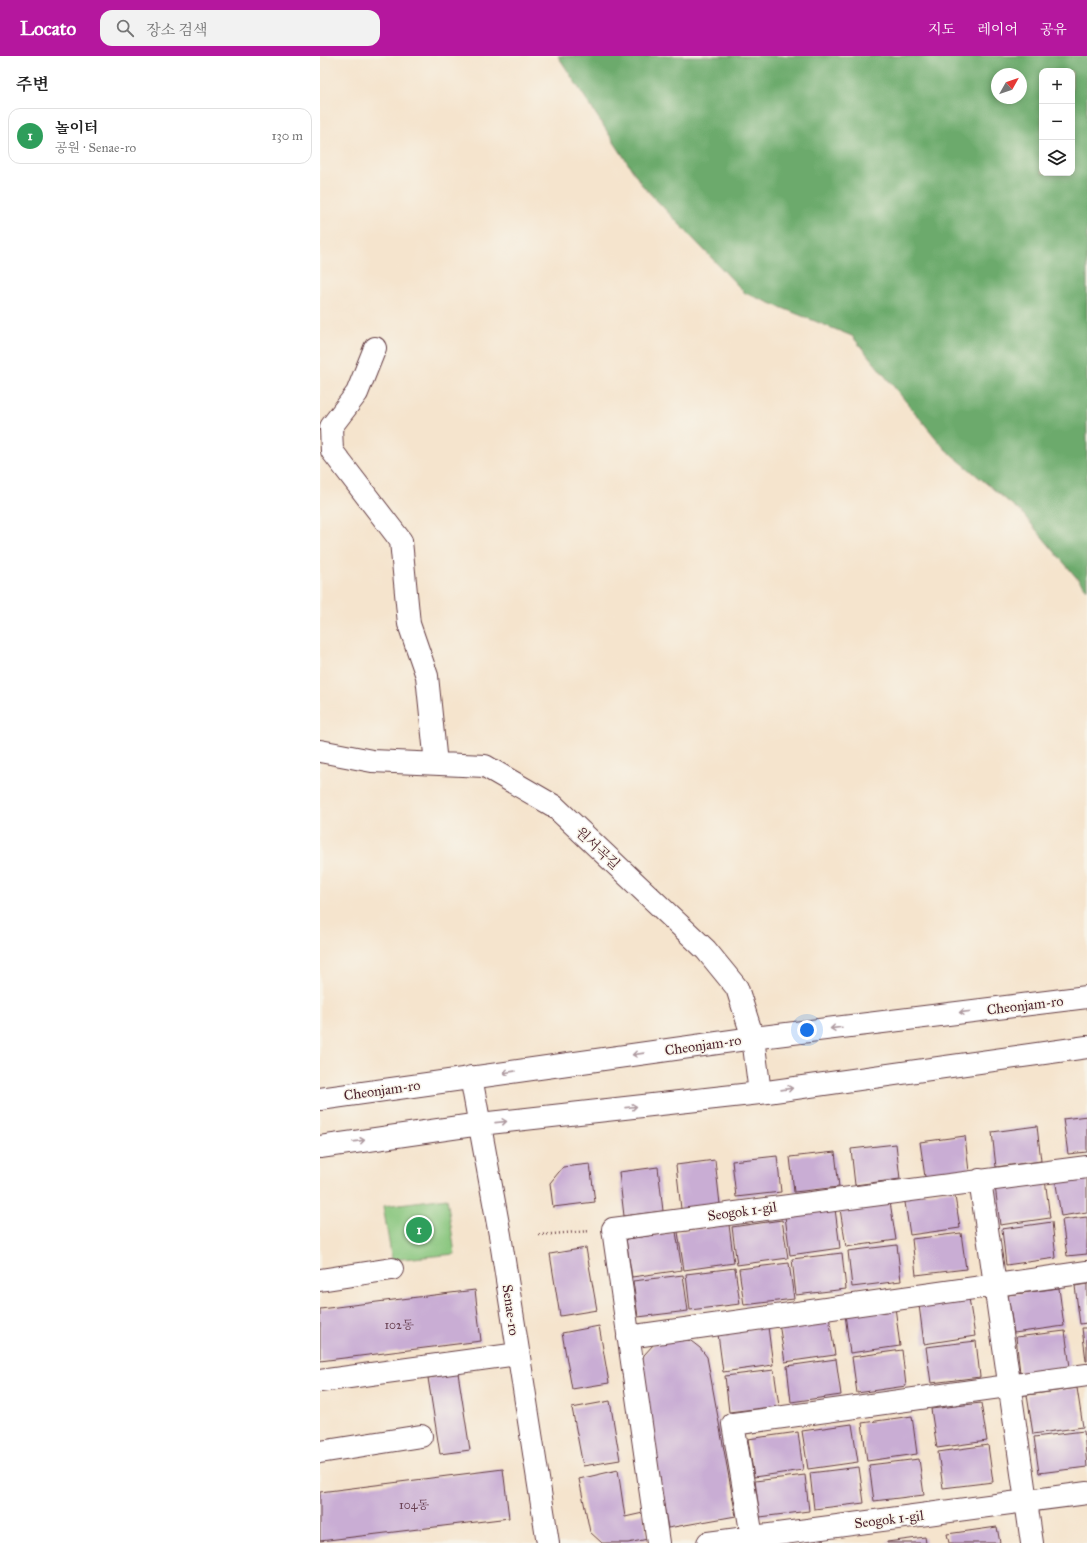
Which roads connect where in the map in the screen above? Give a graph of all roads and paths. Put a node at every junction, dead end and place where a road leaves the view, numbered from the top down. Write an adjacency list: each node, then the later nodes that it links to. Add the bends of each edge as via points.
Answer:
1 (375, 348): 3 (street, via 357,393 331,427 332,451 401,541 409,624 427,676)
2 (320, 751): 3 (street, 원서곡길, via 372,761)
3 (436, 764): 5 (street, 원서곡길, via 485,766 554,806 706,950 737,988)
4 (1087, 997): 5 (street, Cheonjam-ro, one-way to 5)
5 (753, 1038): 7 (street, Cheonjam-ro, one-way to 7); 8 (street, 원서곡길)
6 (1087, 1047): 8 (street, one-way to 6)
7 (471, 1077): 9 (street, Cheonjam-ro); 10 (street, Senae-ro)
8 (760, 1093): 10 (street, one-way to 8)
9 (320, 1099)
10 (480, 1124): 11 (street, one-way to 10); 21 (street, Senae-ro)
11 (320, 1147)
12 (1087, 1167): 13 (street, Seogok 1-gil)
13 (980, 1180): 14 (street, Seogok 1-gil); 19 (street)
14 (613, 1229): 15 (path); 20 (street)
15 (539, 1235)
16 (392, 1269): 18 (street)
17 (1087, 1272): 19 (street)
18 (320, 1280)
19 (995, 1285): 20 (street); 24 (street)
20 (628, 1337): 31 (street)
21 (518, 1354): 23 (street); 30 (street, Senae-ro)
22 (1087, 1375): 24 (street)
23 (320, 1381)
24 (1010, 1386): 28 (street); 29 (street, via 733,1424)
25 (421, 1436): 26 (street)
26 (320, 1452)
27 (1087, 1493): 28 (street, Seogok 1-gil)
28 (1026, 1501): 29 (street, Seogok 1-gil); 33 (street)
29 (752, 1540): 32 (street, Seogok 1-gil)
30 (548, 1543)
31 (658, 1543)
32 (708, 1543)
33 (1032, 1543)

